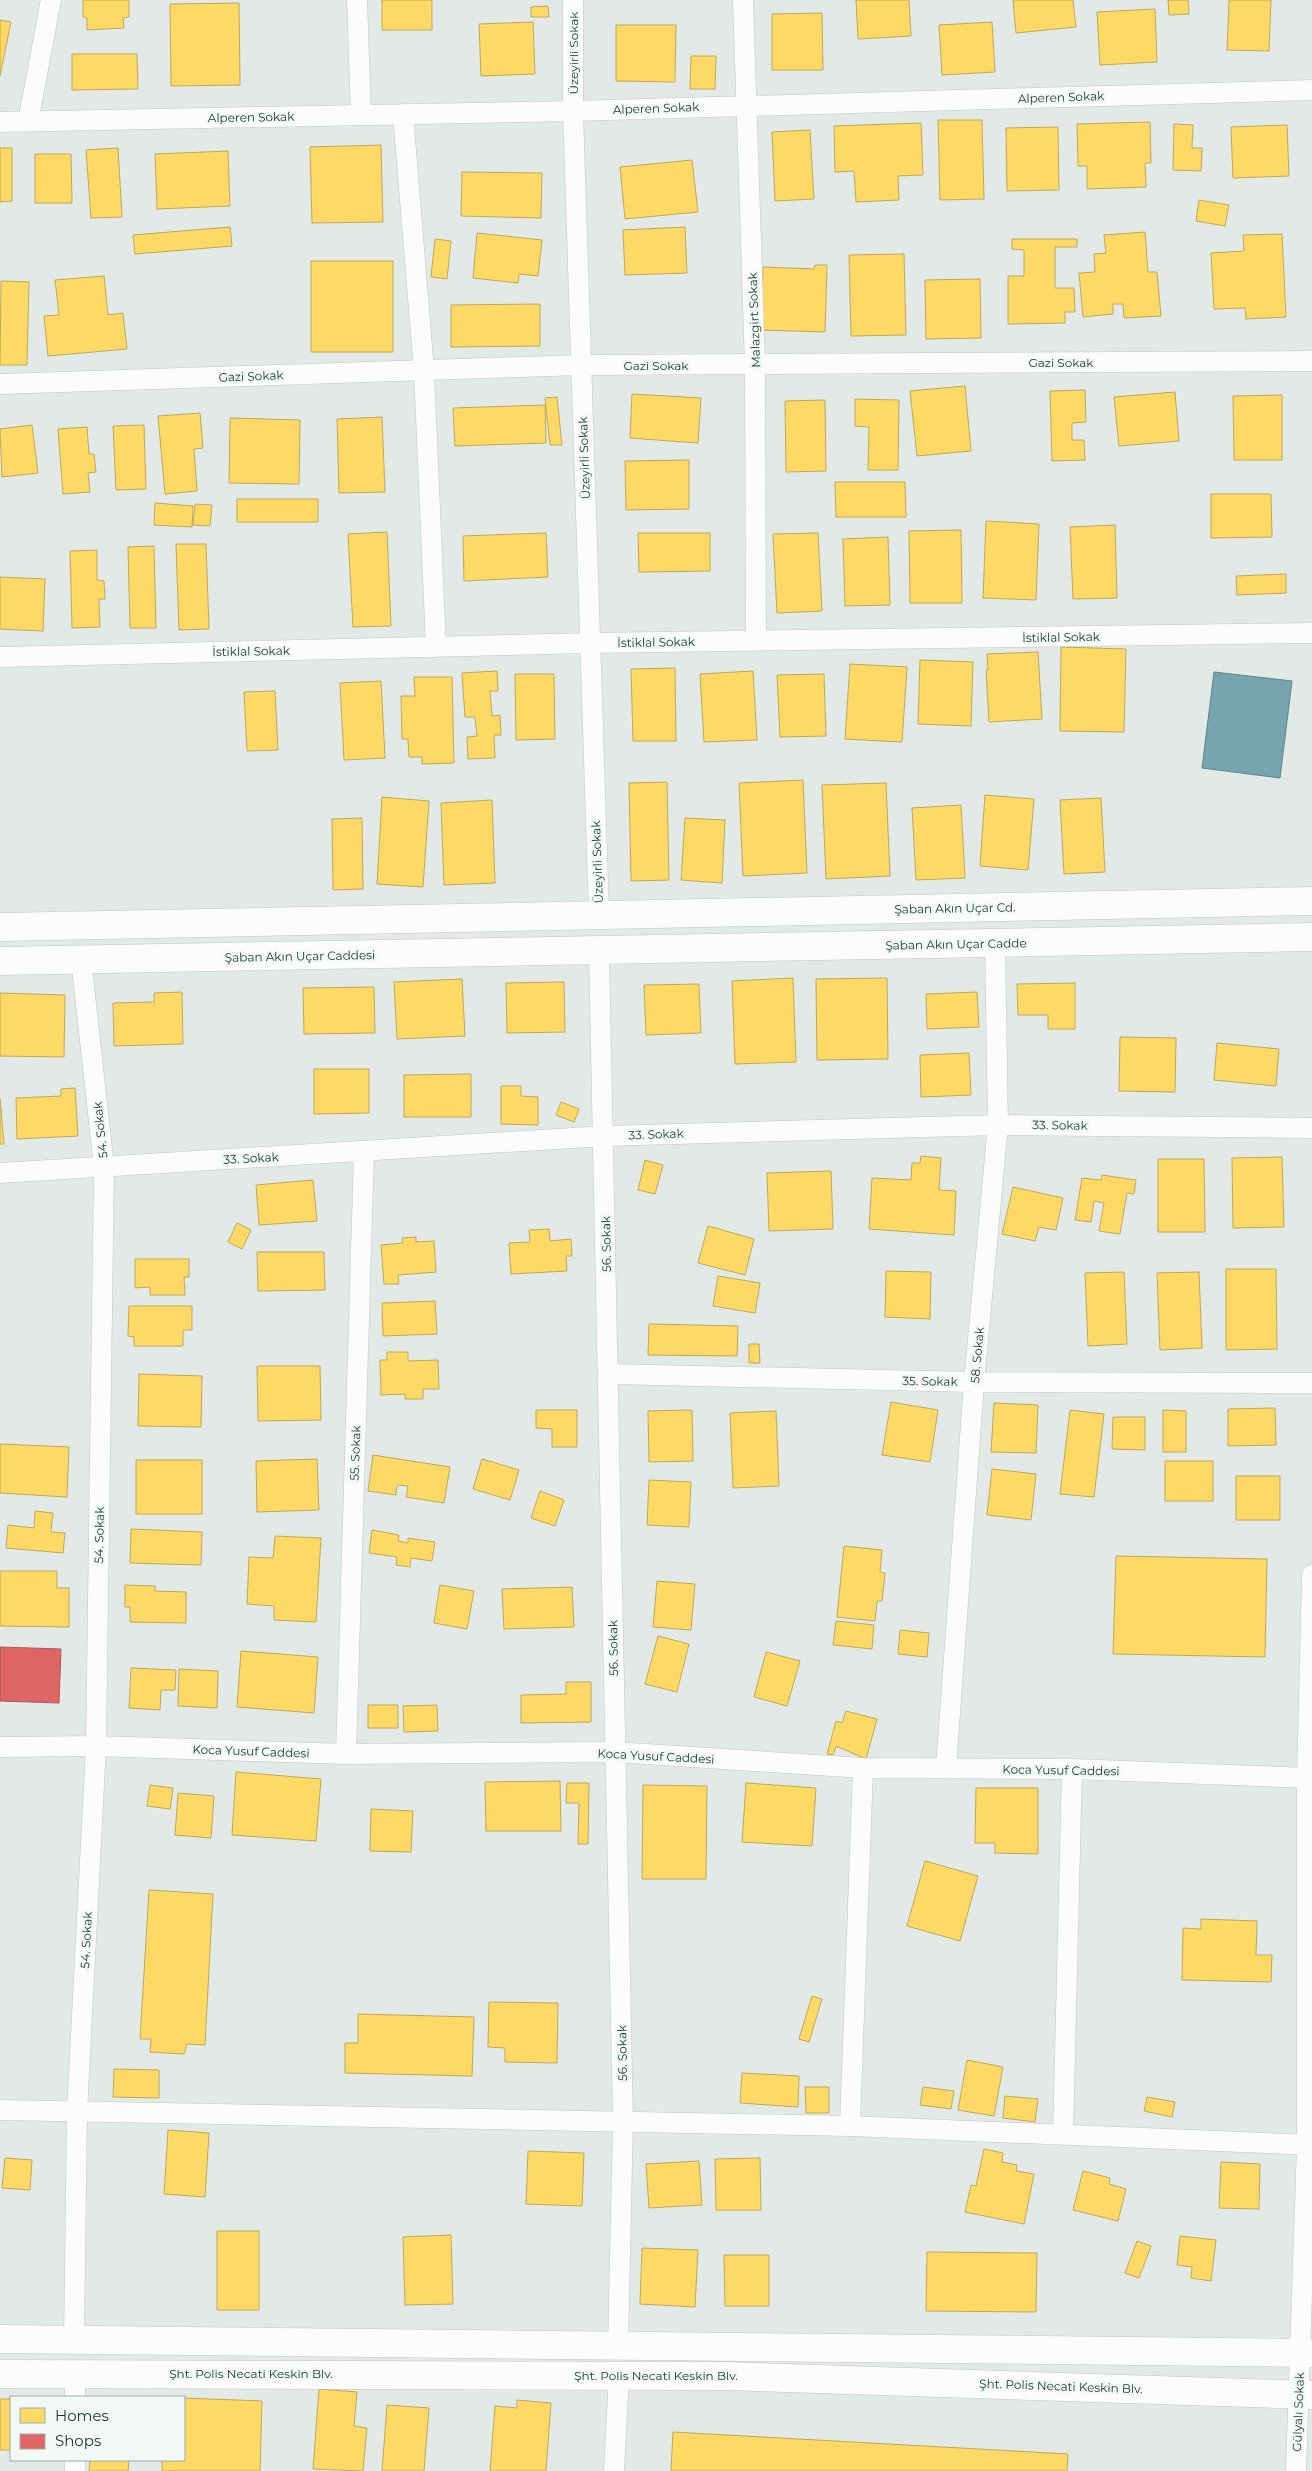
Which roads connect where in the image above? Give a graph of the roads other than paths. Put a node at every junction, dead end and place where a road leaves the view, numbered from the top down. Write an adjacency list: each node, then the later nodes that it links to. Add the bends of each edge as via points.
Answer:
1 (51, 0): 11 (street)
2 (357, 0): 9 (street)
3 (573, 0): 7 (street, Üzeyirli Sokak)
4 (743, 0): 6 (street, Malazgirt Sokak)
5 (1312, 90): 6 (street, Alperen Sokak)
6 (748, 106): 7 (street, Alperen Sokak); 13 (street, Malazgirt Sokak)
7 (573, 110): 8 (street, Alperen Sokak); 14 (street, Üzeyirli Sokak)
8 (403, 114): 9 (street, Alperen Sokak); 15 (street)
9 (361, 115): 11 (street, Alperen Sokak)
10 (0, 122): 11 (street, Alperen Sokak)
11 (28, 122)
12 (1312, 361): 13 (street, Gazi Sokak)
13 (755, 364): 14 (street, Gazi Sokak); 18 (street, Malazgirt Sokak)
14 (581, 366): 15 (street, Gazi Sokak); 19 (street, Üzeyirli Sokak)
15 (424, 371): 16 (street, Gazi Sokak); 20 (street)
16 (0, 384)
17 (1312, 633): 18 (street, İstiklal Sokak)
18 (756, 641): 19 (street, İstiklal Sokak)
19 (590, 644): 20 (street, İstiklal Sokak); 23 (street, Üzeyirli Sokak)
20 (436, 647): 21 (street, İstiklal Sokak)
21 (0, 657)
22 (1312, 901): 23 (main road, Şaban Akın Uçar Cd.)
23 (599, 915): 24 (main road); 27 (main road)
24 (0, 927)
25 (1312, 937): 26 (main road, Şaban Akın Uçar Cadde)
26 (995, 943): 27 (main road, Şaban Akın Uçar Cadde); 30 (street, 58. Sokak)
27 (599, 952): 28 (main road, Şaban Akın Uçar Caddesi); 32 (street, 56. Sokak)
28 (81, 959): 29 (main road, Şaban Akın Uçar Caddesi); 34 (street, 54. Sokak)
29 (0, 960)
30 (998, 1125): 31 (street, 33. Sokak); 32 (street, 33. Sokak); 37 (street, 58. Sokak)
31 (1312, 1128)
32 (604, 1136): 33 (street, 33. Sokak); 36 (street, 56. Sokak)
33 (364, 1151): 34 (street, 33. Sokak); 43 (street, 55. Sokak)
34 (104, 1166): 35 (street, 33. Sokak); 40 (street, 54. Sokak)
35 (0, 1173)
36 (608, 1374): 37 (street, 35. Sokak); 42 (street, 56. Sokak)
37 (974, 1382): 38 (street, 35. Sokak); 45 (street, 58. Sokak)
38 (1312, 1383)
39 (1312, 1575): 47 (street, Gülyalı Sokak)
40 (96, 1746): 41 (street, Koca Yusuf Caddesi); 43 (street, Koca Yusuf Caddesi); 49 (street, 54. Sokak)
41 (0, 1747)
42 (615, 1752): 43 (street, Koca Yusuf Caddesi); 44 (street, Koca Yusuf Caddesi); 50 (street, 56. Sokak)
43 (346, 1754)
44 (863, 1768): 45 (street, Koca Yusuf Caddesi); 51 (street)
45 (946, 1768): 46 (street, Koca Yusuf Caddesi)
46 (1072, 1769): 47 (street, Koca Yusuf Caddesi); 52 (street)
47 (1309, 1778): 53 (street, Gülyalı Sokak)
48 (0, 2110): 49 (street)
49 (77, 2112): 50 (street); 55 (street, 54. Sokak)
50 (623, 2121): 51 (street); 56 (street, 56. Sokak)
51 (850, 2126): 52 (street)
52 (1063, 2135): 53 (street)
53 (1310, 2145): 57 (street, Gülyalı Sokak)
54 (0, 2339): 55 (main road)
55 (74, 2340): 56 (main road)
56 (618, 2345): 57 (main road)
57 (1306, 2353): 61 (street, Gülyalı Sokak)
58 (0, 2374): 60 (main road, Şht. Polis Necati Keskin Blv.)
59 (619, 2375): 60 (main road, Şht. Polis Necati Keskin Blv.); 61 (main road, Şht. Polis Necati Keskin Blv.); 62 (street)
60 (75, 2385)
61 (1305, 2394): 63 (street, Gülyalı Sokak)
62 (614, 2471)
63 (1296, 2471)

